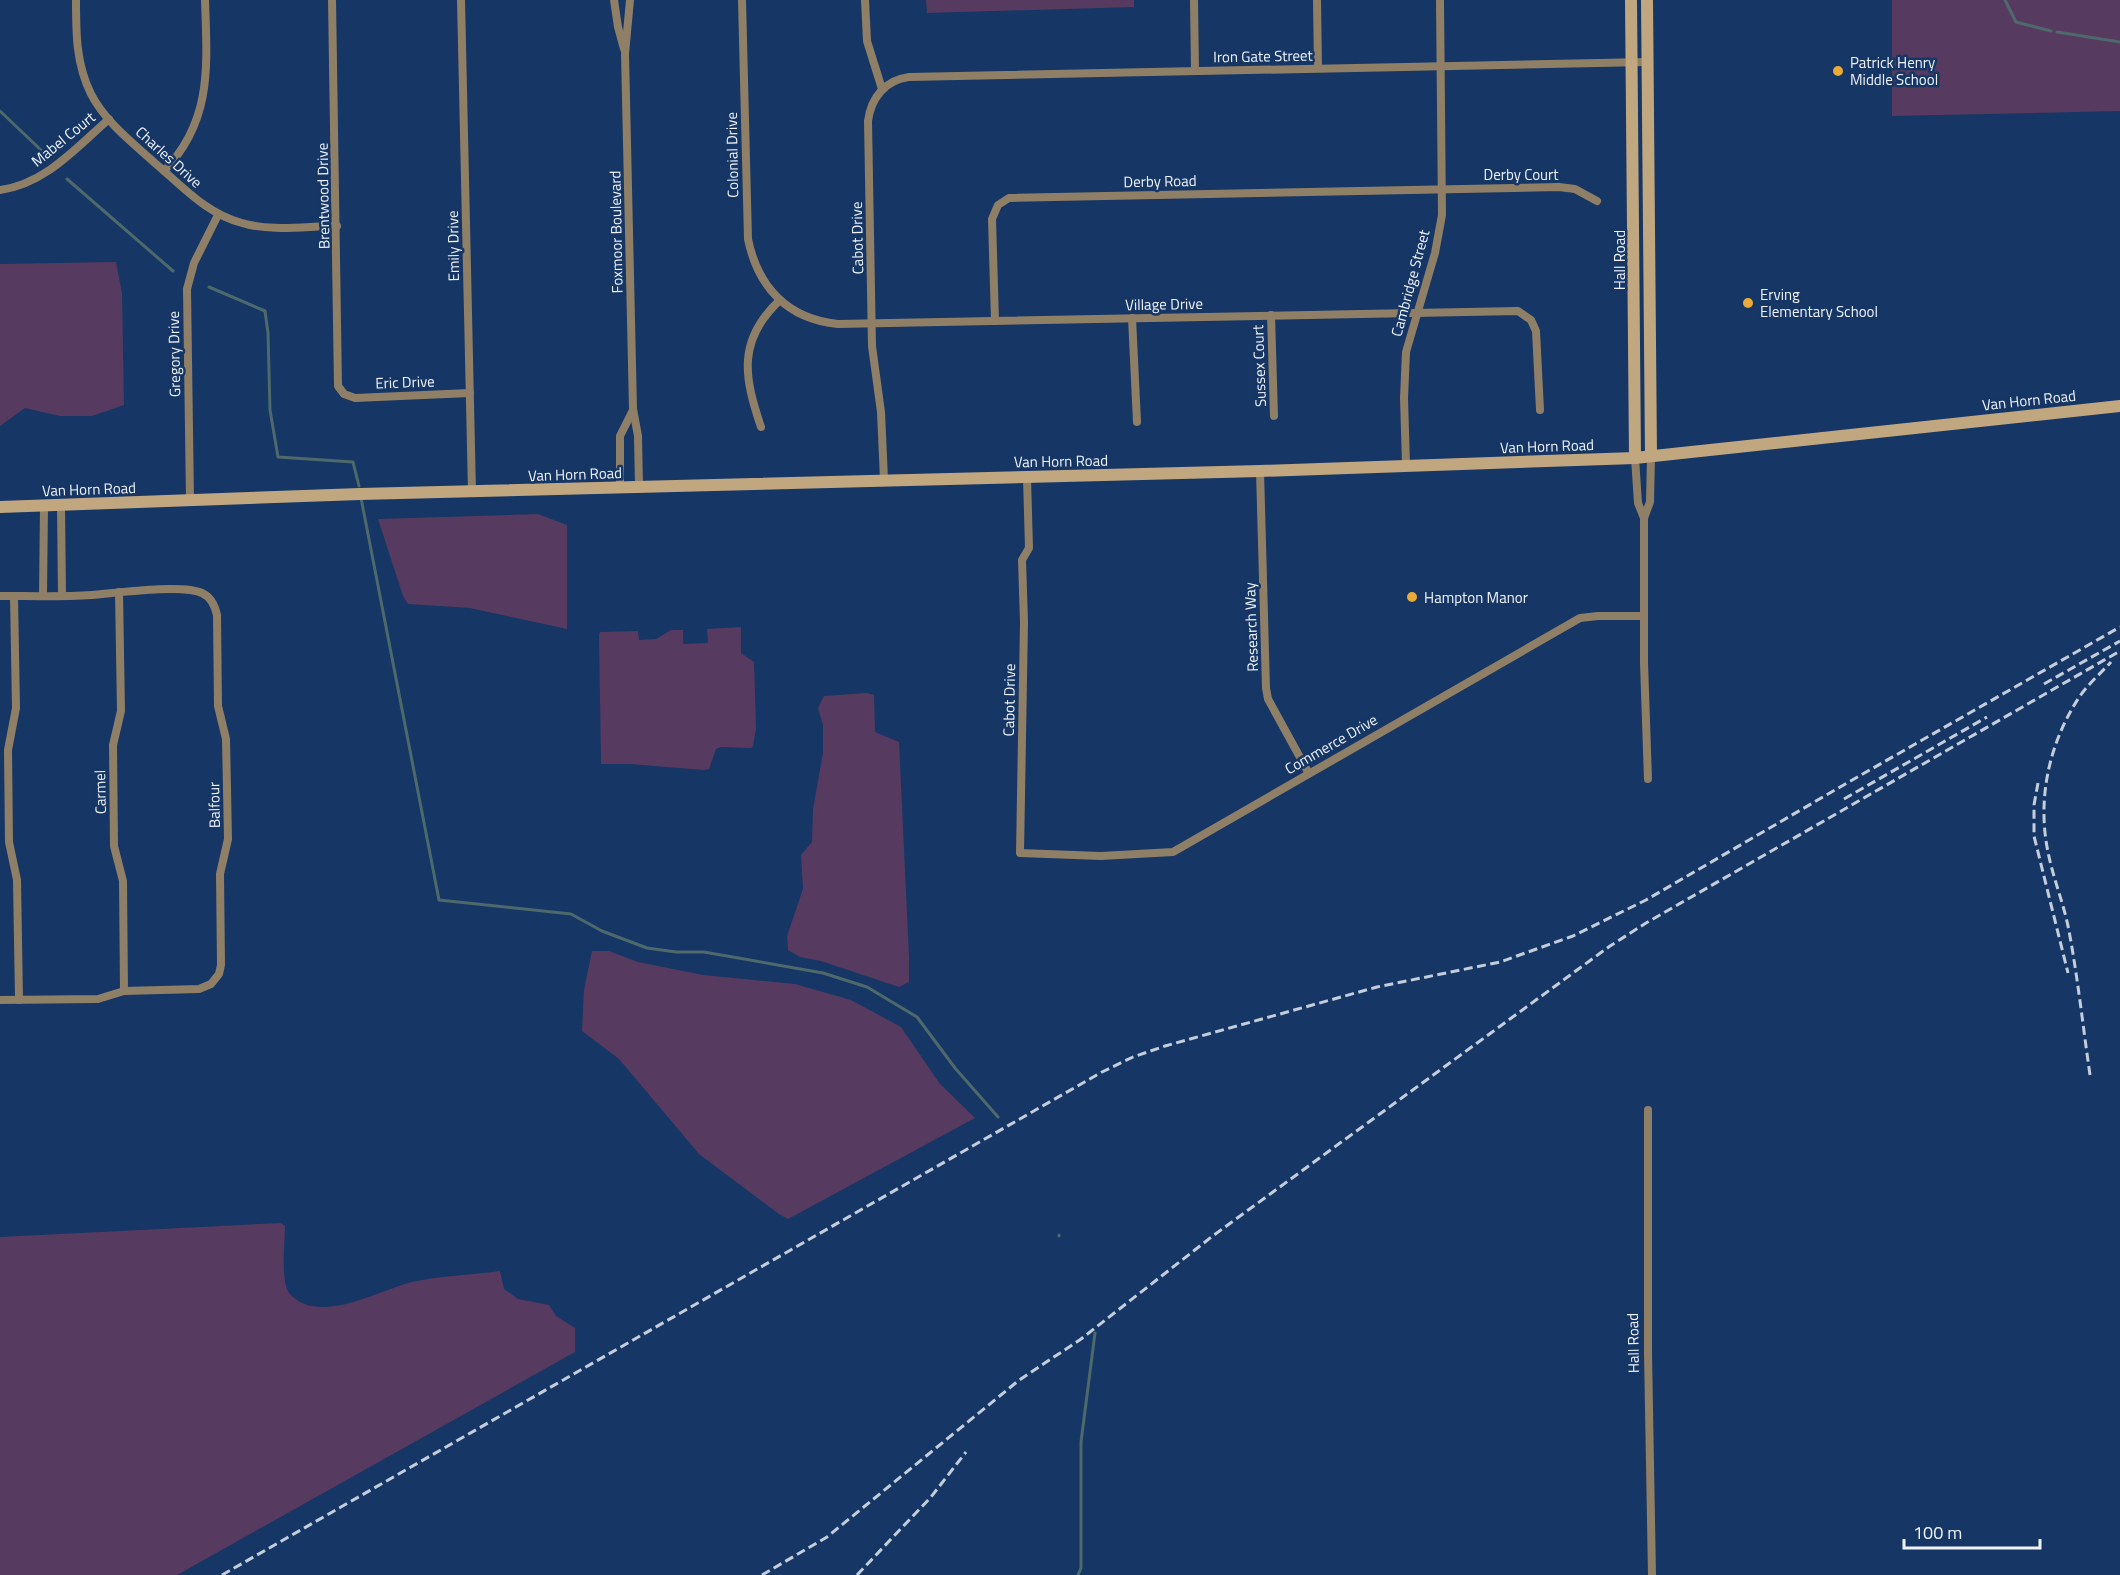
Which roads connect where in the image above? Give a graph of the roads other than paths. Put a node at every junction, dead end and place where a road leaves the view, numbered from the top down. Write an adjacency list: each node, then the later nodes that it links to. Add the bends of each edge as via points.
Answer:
1 (76, 0): 21 (street, Charles Drive, via 76,44 81,65 90,92)
2 (205, 0): 24 (street, via 207,66 201,108 188,140)
3 (332, 0): 29 (street, Brentwood Drive)
4 (460, 0): 37 (street, Emily Drive)
5 (614, 0): 14 (street, Foxmoor Boulevard)
6 (630, 0): 14 (street, Foxmoor Boulevard)
7 (742, 0): 30 (street, Colonial Drive, via 748,239 758,273)
8 (865, 0): 20 (street, via 867,41)
9 (1194, 0): 19 (street)
10 (1317, 0): 18 (street)
11 (1440, 0): 17 (street, Cambridge Street)
12 (1631, 0): 15 (main road, Hall Road)
13 (1647, 0): 16 (main road, Hall Road)
14 (625, 54): 39 (street, Foxmoor Boulevard)
15 (1632, 62): 16 (street, Iron Gate Street); 17 (street, Iron Gate Street); 22 (main road, Hall Road)
16 (1647, 62): 23 (main road, Hall Road)
17 (1440, 66): 18 (street, Iron Gate Street); 25 (street, Cambridge Street)
18 (1318, 68): 19 (street, Iron Gate Street)
19 (1195, 71): 20 (street, Iron Gate Street, via 909,77)
20 (882, 89): 35 (street, Cabot Drive, via 872,103 868,121)
21 (109, 119): 24 (street, Charles Drive); 26 (street, Mabel Court, via 45,173 22,185)
22 (1633, 139): 23 (main road); 45 (main road, Hall Road)
23 (1648, 139): 44 (main road, Hall Road)
24 (164, 171): 28 (street, Charles Drive)
25 (1442, 188): 27 (street, Derby Court, via 1559,187 1575,189); 31 (street, Cambridge Street, via 1439,236); 34 (street, Derby Road, via 1009,198 998,205 992,219)
26 (0, 190)
27 (1597, 201)
28 (218, 214): 29 (street, Charles Drive, via 262,227); 53 (street, Gregory Drive, via 194,263 187,289)
29 (337, 226): 36 (street, Brentwood Drive, via 337,380)
30 (780, 300): 35 (street, Village Drive, via 819,321); 43 (street, via 757,328 748,352 750,394)
31 (1417, 312): 32 (street, Village Drive); 40 (street, Village Drive, via 1518,311 1532,320 1536,331); 46 (street, Cambridge Street, via 1405,363)
32 (1271, 315): 33 (street, Village Drive); 41 (street, Sussex Court)
33 (1132, 318): 34 (street, Village Drive); 42 (street)
34 (995, 321): 35 (street, Village Drive)
35 (872, 323): 49 (street, Cabot Drive)
36 (342, 391): 37 (street, Eric Drive, via 356,398)
37 (470, 393): 52 (street, Emily Drive)
38 (2120, 406): 44 (main road, Van Horn Road)
39 (633, 409): 50 (street, Foxmoor Boulevard); 51 (street, Foxmoor Boulevard, via 620,436)
40 (1540, 410)
41 (1274, 416)
42 (1137, 422)
43 (761, 428)
44 (1651, 456): 45 (main road, Van Horn Road); 57 (street, Hall Road, via 1650,502)
45 (1635, 458): 46 (main road, Van Horn Road); 57 (street, Hall Road, via 1638,503)
46 (1406, 465): 47 (main road, Van Horn Road)
47 (1260, 471): 48 (main road, Van Horn Road); 64 (street, Research Way, via 1266,688 1268,699)
48 (1027, 477): 49 (main road, Van Horn Road); 66 (street, Cabot Drive, via 1029,548 1022,561)
49 (884, 480): 50 (main road, Van Horn Road)
50 (639, 487): 51 (main road, Van Horn Road)
51 (620, 488): 52 (main road, Van Horn Road)
52 (472, 492): 53 (main road, Van Horn Road)
53 (190, 500): 55 (main road, Van Horn Road)
54 (44, 506): 55 (main road, Van Horn Road); 56 (main road, Van Horn Road); 62 (street)
55 (61, 506): 59 (street)
56 (0, 507)
57 (1644, 518): 63 (street, Hall Road)
58 (119, 592): 59 (street, Balfour); 67 (street, Carmel, via 121,711 113,745 114,835 123,881); 67 (street, Balfour, via 193,590 212,601 217,615 218,706 226,739 228,838 220,874 219,974 211,984 199,989)
59 (62, 595): 62 (street, Balfour)
60 (0, 596): 61 (street, Balfour)
61 (14, 596): 62 (street, Balfour); 69 (street, via 16,708 8,750 8,807 9,851 17,880)
62 (43, 596)
63 (1644, 616): 64 (street, Commerce Drive, via 1580,618); 65 (street, Hall Road)
64 (1308, 772): 66 (street, Commerce Drive, via 1173,852 1101,856)
65 (1648, 779)
66 (1020, 853)
67 (124, 991): 69 (street, Balfour, via 98,999)
68 (0, 1000): 69 (street, Balfour)
69 (19, 1000)
70 (1648, 1110): 71 (street, Hall Road)
71 (1652, 1575)

